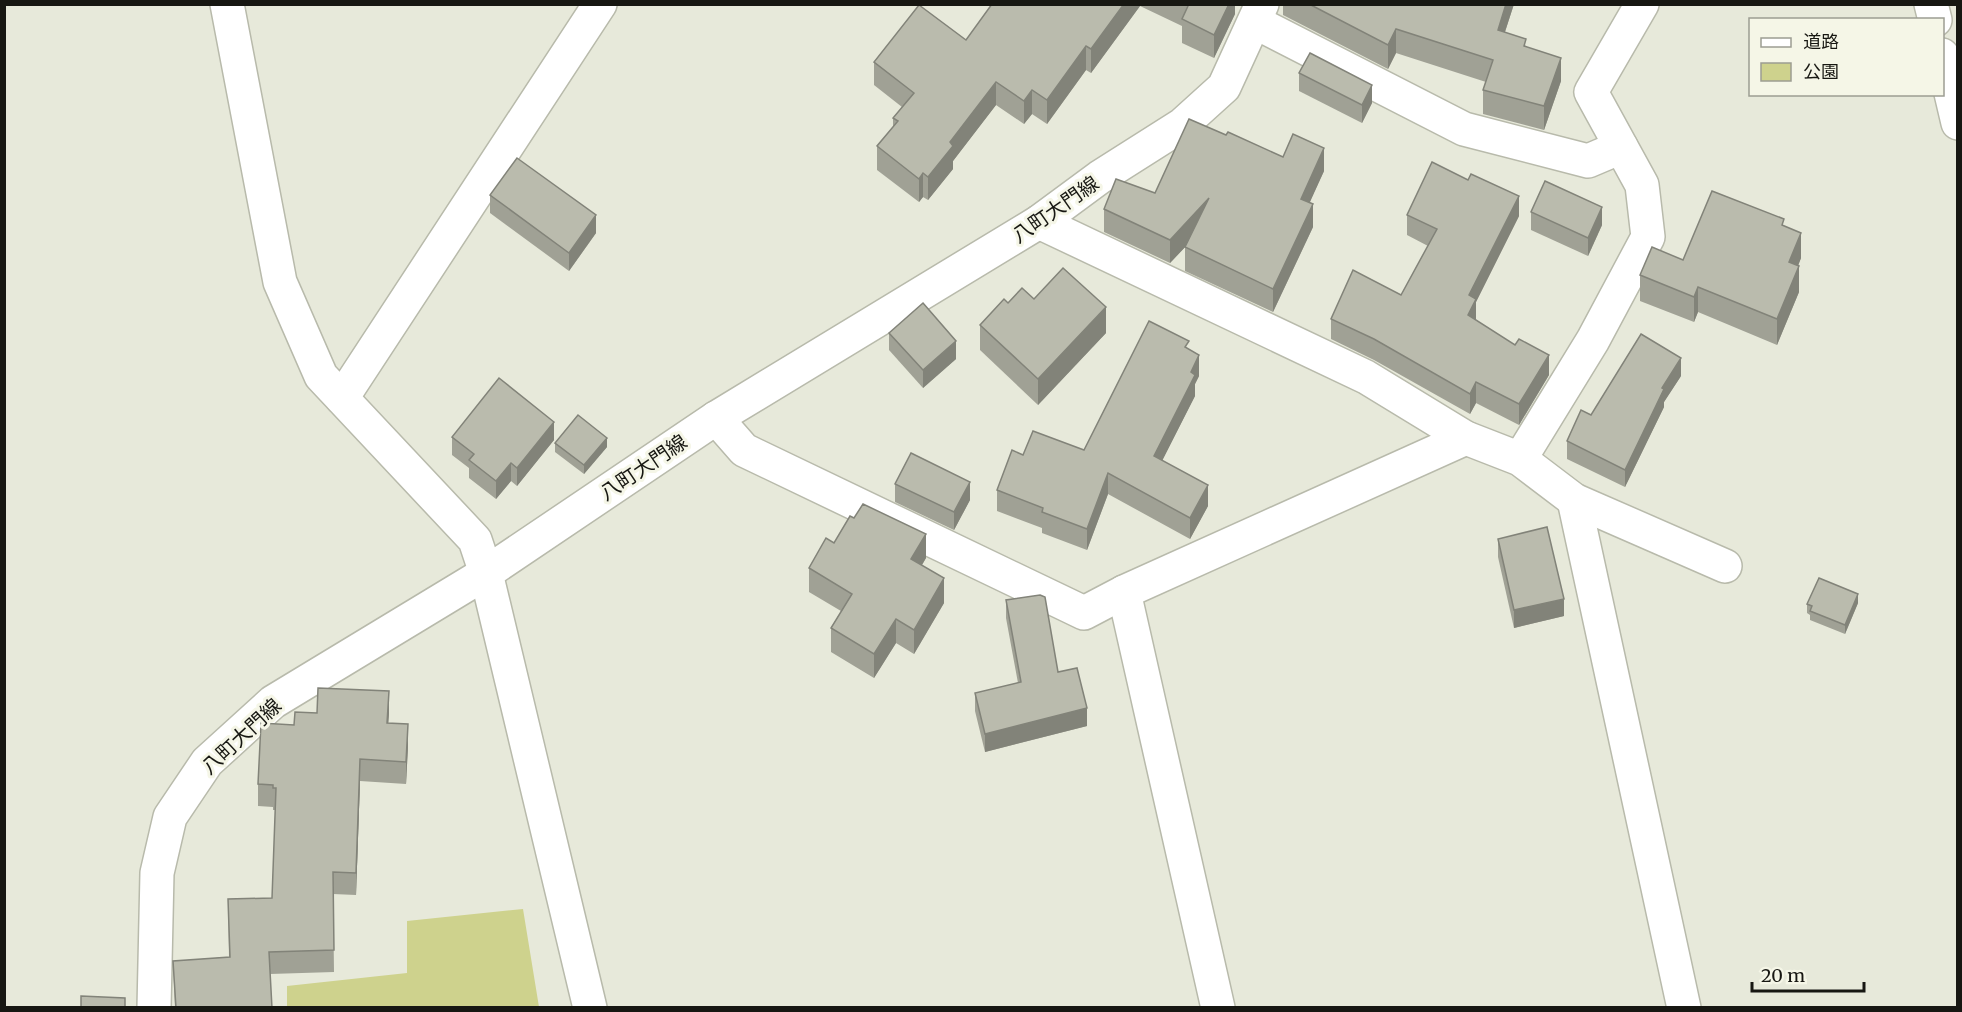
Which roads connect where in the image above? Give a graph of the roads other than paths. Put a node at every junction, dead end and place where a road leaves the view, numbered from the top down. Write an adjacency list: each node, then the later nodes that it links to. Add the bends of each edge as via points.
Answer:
1 (227, 4): 9 (street, via 280,282 321,376)
2 (600, 4): 9 (street)
3 (1641, 4): 7 (street, via 1591,92)
4 (1258, 13): 7 (street, via 1464,129 1588,161); 8 (street, 八町大門線, via 1224,87 1182,125 1100,177)
5 (1944, 64): 6 (street)
6 (1958, 123)
7 (1621, 147): 12 (street, via 1642,185 1648,237 1593,340)
8 (1040, 222): 10 (street, 八町大門線); 11 (street, via 1366,377)
9 (342, 398): 15 (street, via 475,540)
10 (716, 418): 15 (street, 八町大門線); 16 (street, via 744,450 1084,613)
11 (1466, 438): 12 (street); 16 (street)
12 (1520, 459): 13 (street)
13 (1574, 501): 14 (street); 20 (street)
14 (1725, 566)
15 (486, 573): 17 (street, 八町大門線, via 273,702 207,762 170,817 157,873); 18 (street)
16 (1124, 592): 19 (street)
17 (154, 1008)
18 (590, 1008)
19 (1218, 1008)
20 (1683, 1008)

